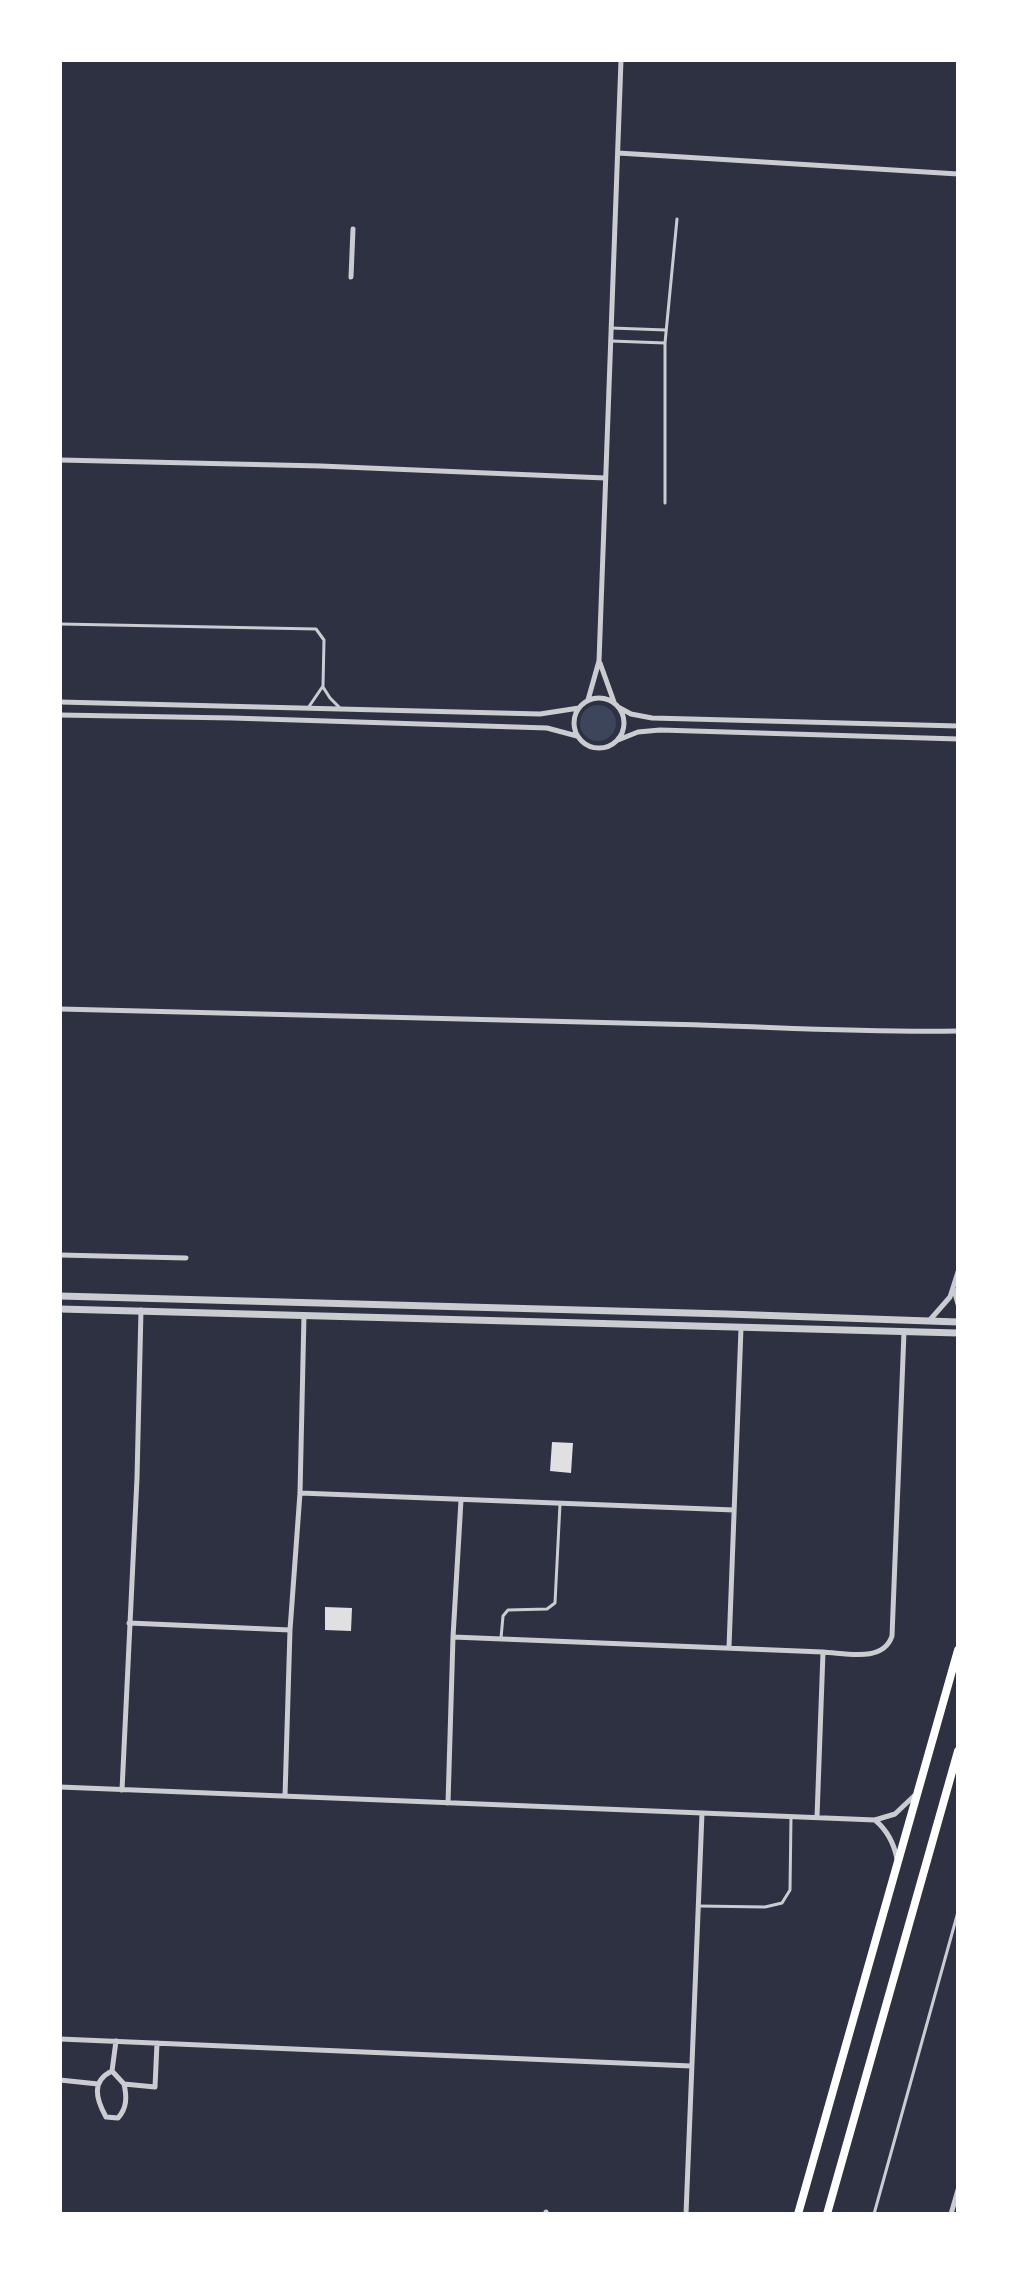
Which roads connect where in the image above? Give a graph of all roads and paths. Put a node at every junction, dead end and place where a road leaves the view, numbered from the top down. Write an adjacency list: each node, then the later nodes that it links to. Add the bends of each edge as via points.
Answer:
1 (621, 60): 2 (street)
2 (618, 153): 3 (street); 7 (street)
3 (958, 174)
4 (677, 219): 8 (lane)
5 (353, 229): 6 (street)
6 (351, 277)
7 (610, 328): 8 (lane); 9 (street)
8 (666, 330): 10 (lane)
9 (609, 340): 10 (lane); 12 (street)
10 (665, 343): 13 (lane)
11 (60, 460): 12 (street)
12 (605, 478): 15 (street)
13 (664, 503)
14 (60, 624): 16 (lane, via 312,628 324,640)
15 (599, 661): 17 (street); 19 (street)
16 (322, 686): 20 (lane); 21 (lane)
17 (588, 700): 19 (street, via 602,698); 22 (street)
18 (60, 702): 20 (street)
19 (616, 705): 24 (street, via 631,714 652,718); 27 (street, via 624,720)
20 (308, 708): 21 (street)
21 (341, 708): 22 (street, via 540,714)
22 (579, 708): 25 (street, via 574,727)
23 (60, 715): 25 (street, via 536,728 557,729)
24 (958, 726)
25 (577, 736): 27 (street, via 597,748)
26 (958, 739): 27 (street, via 660,730 638,732)
27 (618, 740)
28 (60, 1009): 29 (street, via 733,1025 889,1033)
29 (958, 1031)
30 (60, 1255): 31 (street)
31 (186, 1258)
32 (958, 1272): 33 (street)
33 (954, 1290): 35 (street); 39 (street)
34 (60, 1296): 39 (street)
35 (958, 1304)
36 (60, 1309): 37 (street)
37 (141, 1310): 38 (street); 48 (street)
38 (304, 1315): 41 (street); 44 (street)
39 (928, 1321): 40 (street)
40 (958, 1322)
41 (741, 1328): 42 (street); 47 (street)
42 (904, 1332): 43 (street); 54 (street, via 892,1636 886,1647 876,1653)
43 (958, 1333)
44 (300, 1493): 45 (street); 49 (street)
45 (461, 1500): 46 (street); 50 (street)
46 (560, 1502): 47 (street); 51 (lane, via 555,1603 547,1609 508,1610 503,1616)
47 (734, 1510): 52 (street)
48 (129, 1623): 49 (street); 57 (street)
49 (290, 1630): 59 (street)
50 (453, 1637): 51 (street); 60 (street)
51 (501, 1639): 52 (street)
52 (729, 1647): 54 (street)
53 (958, 1650): 58 (main road)
54 (823, 1652): 63 (street)
55 (958, 1751): 79 (main road)
56 (60, 1787): 57 (street)
57 (122, 1790): 59 (street)
58 (917, 1792): 64 (street, via 895,1814); 65 (main road)
59 (285, 1796): 60 (street)
60 (448, 1803): 61 (street)
61 (702, 1813): 62 (street); 66 (street)
62 (791, 1817): 63 (street); 66 (lane, via 790,1890 782,1902 765,1907)
63 (817, 1817): 64 (street)
64 (875, 1820): 65 (street, via 892,1842)
65 (897, 1860): 78 (main road)
66 (699, 1906): 71 (street)
67 (958, 1912): 80 (lane)
68 (60, 2039): 69 (street)
69 (116, 2041): 70 (street); 72 (street)
70 (157, 2043): 71 (street); 75 (street, via 154,2087)
71 (691, 2066): 77 (street)
72 (112, 2071): 74 (street, via 102,2076); 75 (street)
73 (60, 2080): 74 (street)
74 (99, 2084): 75 (street, via 98,2103 106,2117 118,2118 126,2104)
75 (124, 2084)
76 (958, 2190): 81 (street)
77 (686, 2214)
78 (798, 2214)
79 (827, 2214)
80 (874, 2214)
81 (951, 2214)

